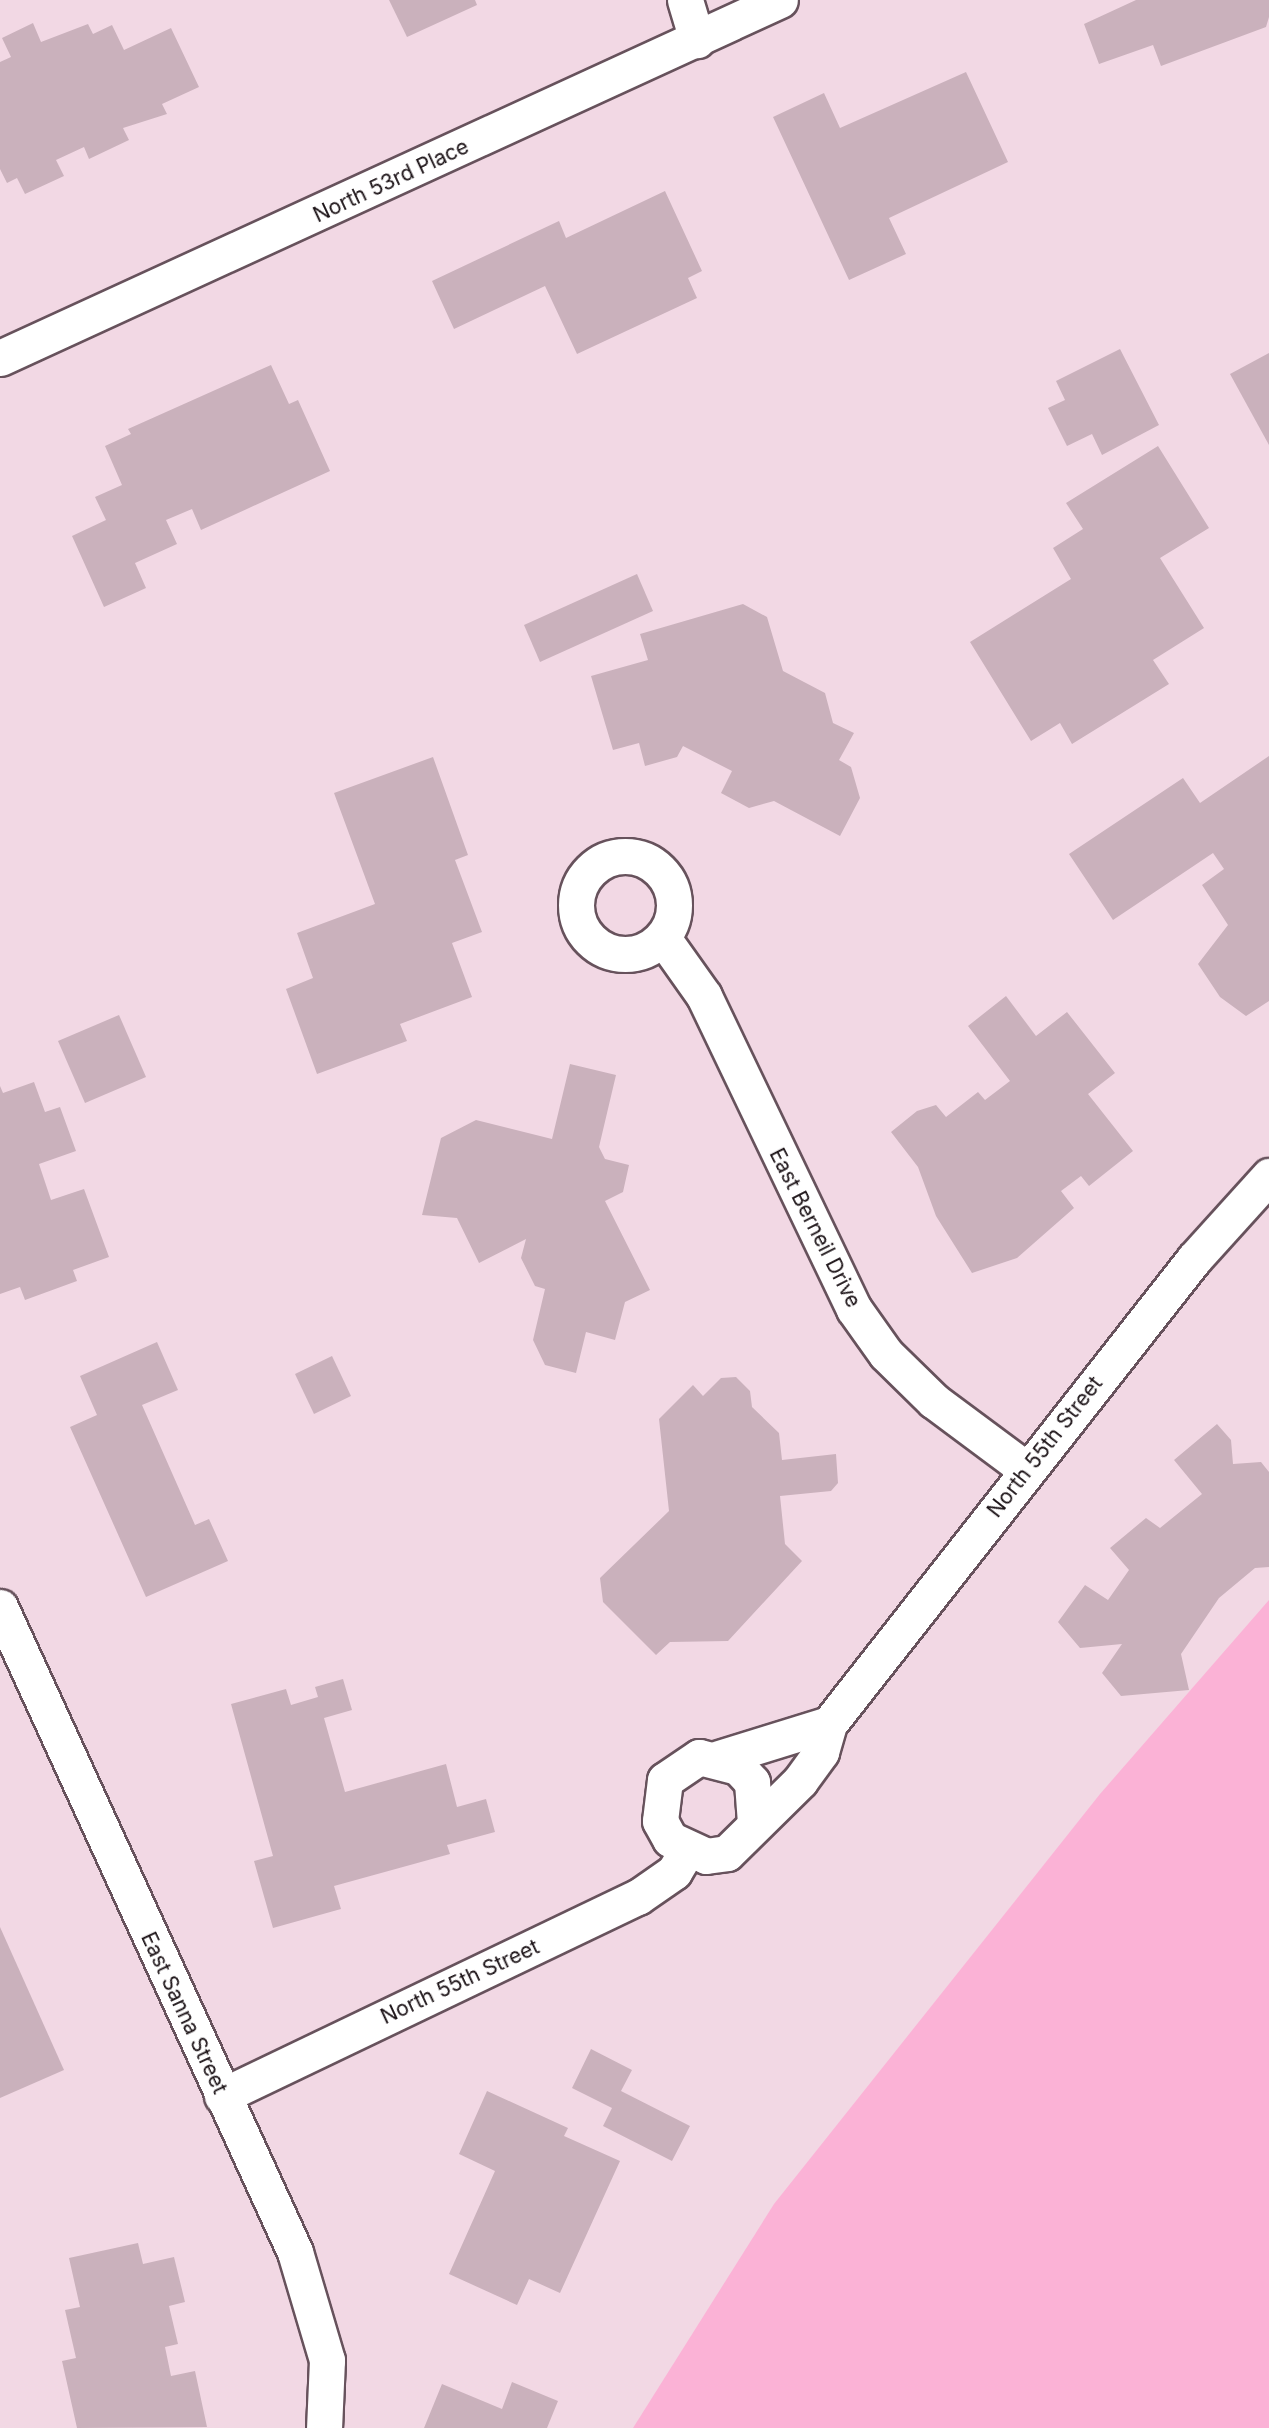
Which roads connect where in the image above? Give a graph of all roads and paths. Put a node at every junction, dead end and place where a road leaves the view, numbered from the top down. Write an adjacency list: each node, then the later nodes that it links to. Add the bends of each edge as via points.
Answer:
1 (685, 0): 3 (street)
2 (780, 0): 3 (street, North 53rd Place)
3 (696, 40): 4 (street, North 53rd Place)
4 (0, 358)
5 (663, 938): 7 (street, East Berneil Drive, via 704,996 854,1309 886,1354 934,1401)
6 (1269, 1176): 7 (street, North 55th Street, via 1194,1259)
7 (1027, 1470): 9 (street, North 55th Street)
8 (2, 1617): 13 (street, East Sanna Street)
9 (829, 1724): 10 (street); 11 (street, North 55th Street, via 807,1772)
10 (719, 1758): 11 (street, via 752,1782); 12 (street, via 689,1761 665,1780 660,1821)
11 (755, 1823): 12 (street, North 55th Street, via 727,1853)
12 (686, 1852): 13 (street, North 55th Street, via 674,1871 638,1897)
13 (222, 2096): 14 (street, East Sanna Street, via 315,2309 327,2360)
14 (324, 2428)

